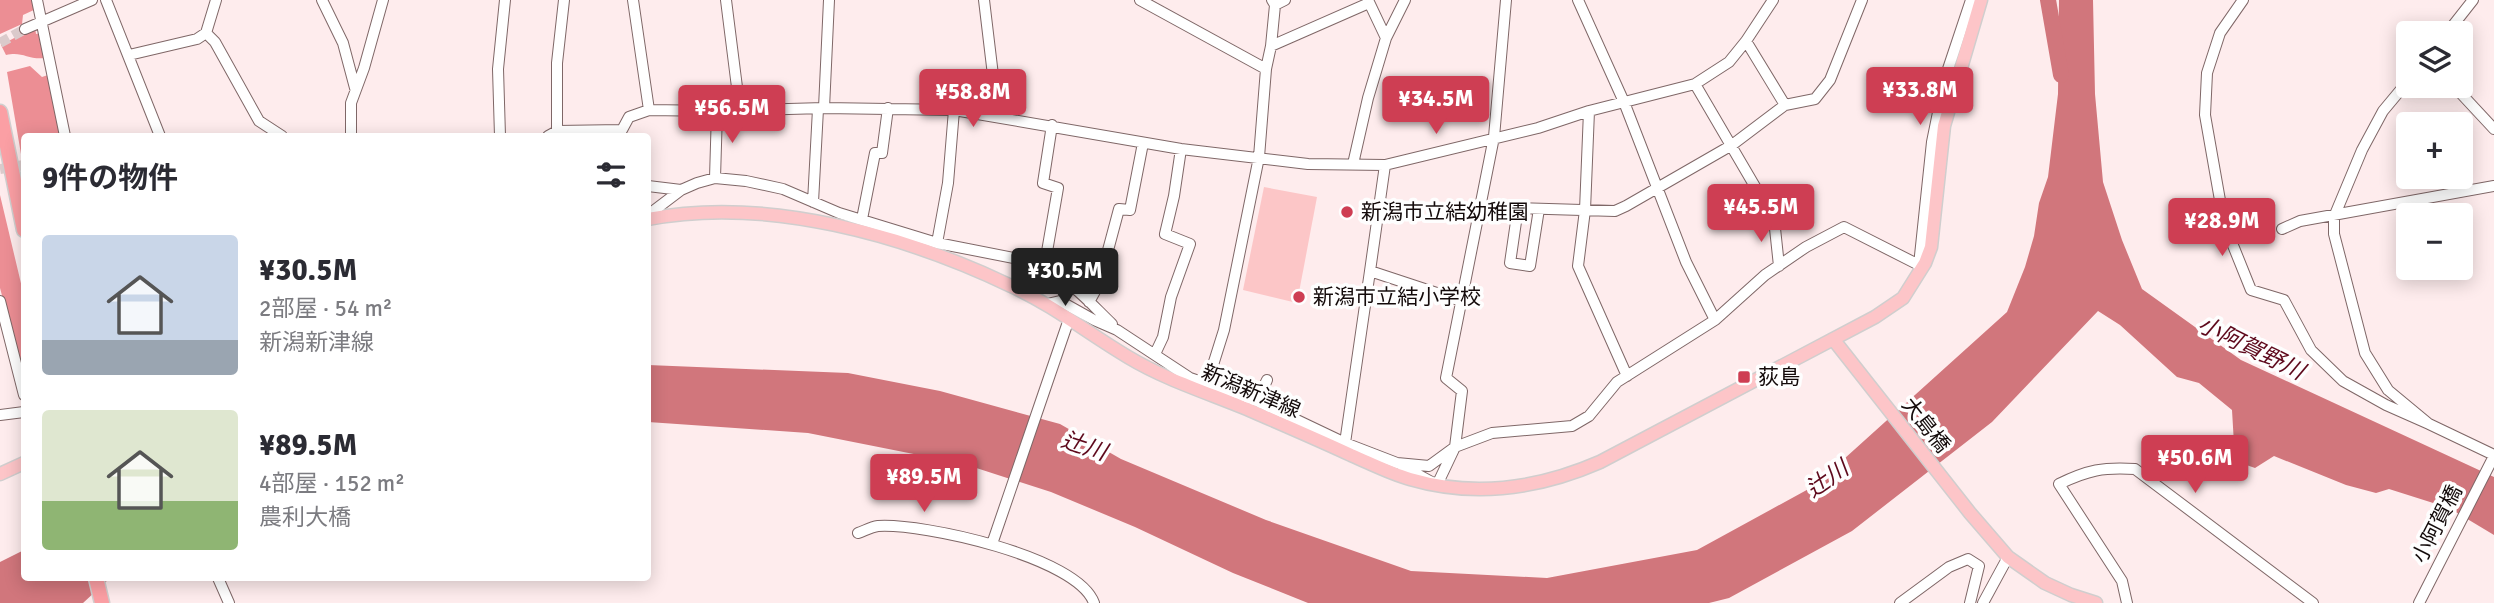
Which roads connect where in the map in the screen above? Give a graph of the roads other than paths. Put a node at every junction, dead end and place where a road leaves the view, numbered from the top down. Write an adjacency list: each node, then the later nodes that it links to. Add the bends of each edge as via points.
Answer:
1 (37, 0): 25 (street)
2 (92, 0): 25 (street)
3 (106, 0): 32 (street)
4 (216, 0): 28 (street)
5 (322, 0): 35 (street, via 343,43)
6 (383, 0): 35 (street)
7 (505, 0): 56 (street, via 498,69)
8 (564, 0): 57 (street)
9 (633, 0): 42 (street)
10 (726, 0): 45 (street)
11 (829, 0): 40 (street)
12 (984, 0): 49 (street)
13 (1140, 0): 33 (street)
14 (1405, 0): 29 (street)
15 (1506, 0): 60 (street)
16 (1578, 0): 38 (street)
17 (1773, 0): 30 (street)
18 (1861, 0): 39 (street, via 1830,80 1815,99)
19 (1971, 0): 84 (street, via 1945,78 1935,130)
20 (1981, 0): 84 (main road, 新潟新津線, via 1944,126 1931,247)
21 (2244, 0): 108 (street, via 2220,33 2207,73 2204,115 2224,223 2251,290 2284,300 2311,350 2343,381)
22 (2473, 0): 26 (street)
23 (1369, 1): 29 (street); 31 (street)
24 (1277, 2): 31 (street)
25 (43, 21): 27 (street); 52 (street)
26 (2456, 21)
27 (26, 29)
28 (206, 33): 32 (street); 54 (street, via 259,121)
29 (1386, 38): 65 (street)
30 (1746, 41): 34 (street, via 1729,62); 39 (street)
31 (1271, 46): 33 (street)
32 (129, 55): 53 (street)
33 (1266, 69): 64 (street)
34 (1695, 84): 38 (street); 62 (street)
35 (355, 89): 55 (street)
36 (2396, 95): 80 (street, via 2362,150)
37 (2465, 98): 51 (street)
38 (1624, 102): 46 (street); 70 (street)
39 (1785, 105): 62 (street)
40 (821, 108): 41 (street); 45 (street); 72 (street)
41 (888, 108): 43 (street); 81 (street, via 882,153 875,153)
42 (649, 110): 44 (street); 48 (street)
43 (954, 110): 49 (street); 83 (street)
44 (717, 111): 45 (street); 67 (street)
45 (740, 111)
46 (1589, 111): 60 (street); 76 (street)
47 (0, 112): 79 (highway)
48 (629, 117): 58 (street, via 622,130); 59 (street)
49 (998, 117): 50 (street)
50 (1052, 125): 61 (street); 86 (street, via 1043,183 1058,188)
51 (2494, 129)
52 (64, 133)
53 (159, 133)
54 (277, 133)
55 (351, 133)
56 (500, 133)
57 (553, 133)
58 (570, 133)
59 (628, 133)
60 (1494, 137): 66 (street); 73 (street)
61 (1143, 144): 63 (street); 91 (street, via 1130,210 1119,209 1099,284)
62 (1732, 145): 70 (street); 85 (street, via 1774,219)
63 (1181, 149): 64 (street); 98 (street, via 1165,234 1190,244)
64 (1259, 157): 65 (street); 104 (street, via 1224,330)
65 (1353, 164): 66 (street)
66 (1385, 165): 87 (street)
67 (715, 178): 71 (street); 72 (street, via 783,189)
68 (2494, 186): 80 (street)
69 (651, 187): 71 (street)
70 (1658, 188): 76 (street, via 1615,211); 95 (street)
71 (681, 190): 77 (street)
72 (813, 202): 81 (street)
73 (1479, 207): 74 (street); 90 (street)
74 (1518, 208): 75 (street); 75 (street, via 1510,262 1530,266)
75 (1539, 209): 76 (street)
76 (1585, 210): 99 (street, via 1578,266)
77 (651, 213)
78 (651, 214): 92 (main road, 新潟新津線, via 764,214 818,221 960,263)
79 (21, 215)
80 (2334, 217): 82 (street, via 2300,221); 108 (street, via 2334,234 2365,354 2388,390)
81 (862, 219): 83 (street)
82 (2282, 229)
83 (937, 243): 86 (street, via 1019,259)
84 (1922, 265): 85 (street, via 1844,227); 97 (main road, 新潟新津線, via 1903,298)
85 (1779, 266): 95 (street)
86 (1044, 269): 88 (street)
87 (1370, 271): 90 (street); 109 (street)
88 (1060, 276): 91 (street); 94 (street)
89 (0, 301): 103 (street)
90 (1461, 301): 110 (street, via 1446,378 1462,391)
91 (1089, 302): 96 (street)
92 (1047, 304): 93 (main road, 新潟新津線); 94 (street, via 1060,301)
93 (1069, 319): 100 (main road, 新潟新津線); 117 (street)
94 (1094, 320): 96 (street)
95 (1714, 320): 99 (street)
96 (1117, 330): 98 (street)
97 (1833, 340): 115 (main road, 新潟新津線, via 1563,477 1514,488); 118 (main road, 大島橋)
98 (1155, 354): 101 (street)
99 (1627, 376): 110 (street, via 1589,416 1572,426 1492,433)
100 (1169, 378): 101 (street); 105 (main road, 新潟新津線)
101 (1190, 378): 104 (street)
102 (1267, 380): 105 (street)
103 (21, 383)
104 (1207, 384): 105 (street)
105 (1254, 406): 109 (street); 115 (main road, 新潟新津線, via 1388,471)
106 (21, 412): 107 (street)
107 (0, 415)
108 (2429, 424): 111 (street)
109 (1345, 443): 112 (street)
110 (1455, 447): 112 (street, via 1429,466); 115 (street)
111 (2493, 458): 130 (street, 小阿賀橋)
112 (1397, 463): 115 (street)
113 (21, 464): 114 (main road)
114 (0, 474)
115 (1437, 485)
116 (858, 533): 117 (street, via 874,526 897,526)
117 (994, 539): 123 (street, via 1081,585)
118 (2008, 557): 126 (street); 127 (main road, 大島橋, via 2046,583)
119 (97, 581): 122 (highway)
120 (219, 581): 121 (street)
121 (228, 601)
122 (102, 603)
123 (1094, 603)
124 (1900, 603): 125 (street, via 1949,567 1968,559 1979,566)
125 (1970, 603)
126 (1983, 603)
127 (2096, 603)
128 (2127, 603): 129 (street, via 2122,581 2059,484 2087,471 2135,469)
129 (2313, 603)
130 (2419, 603)

